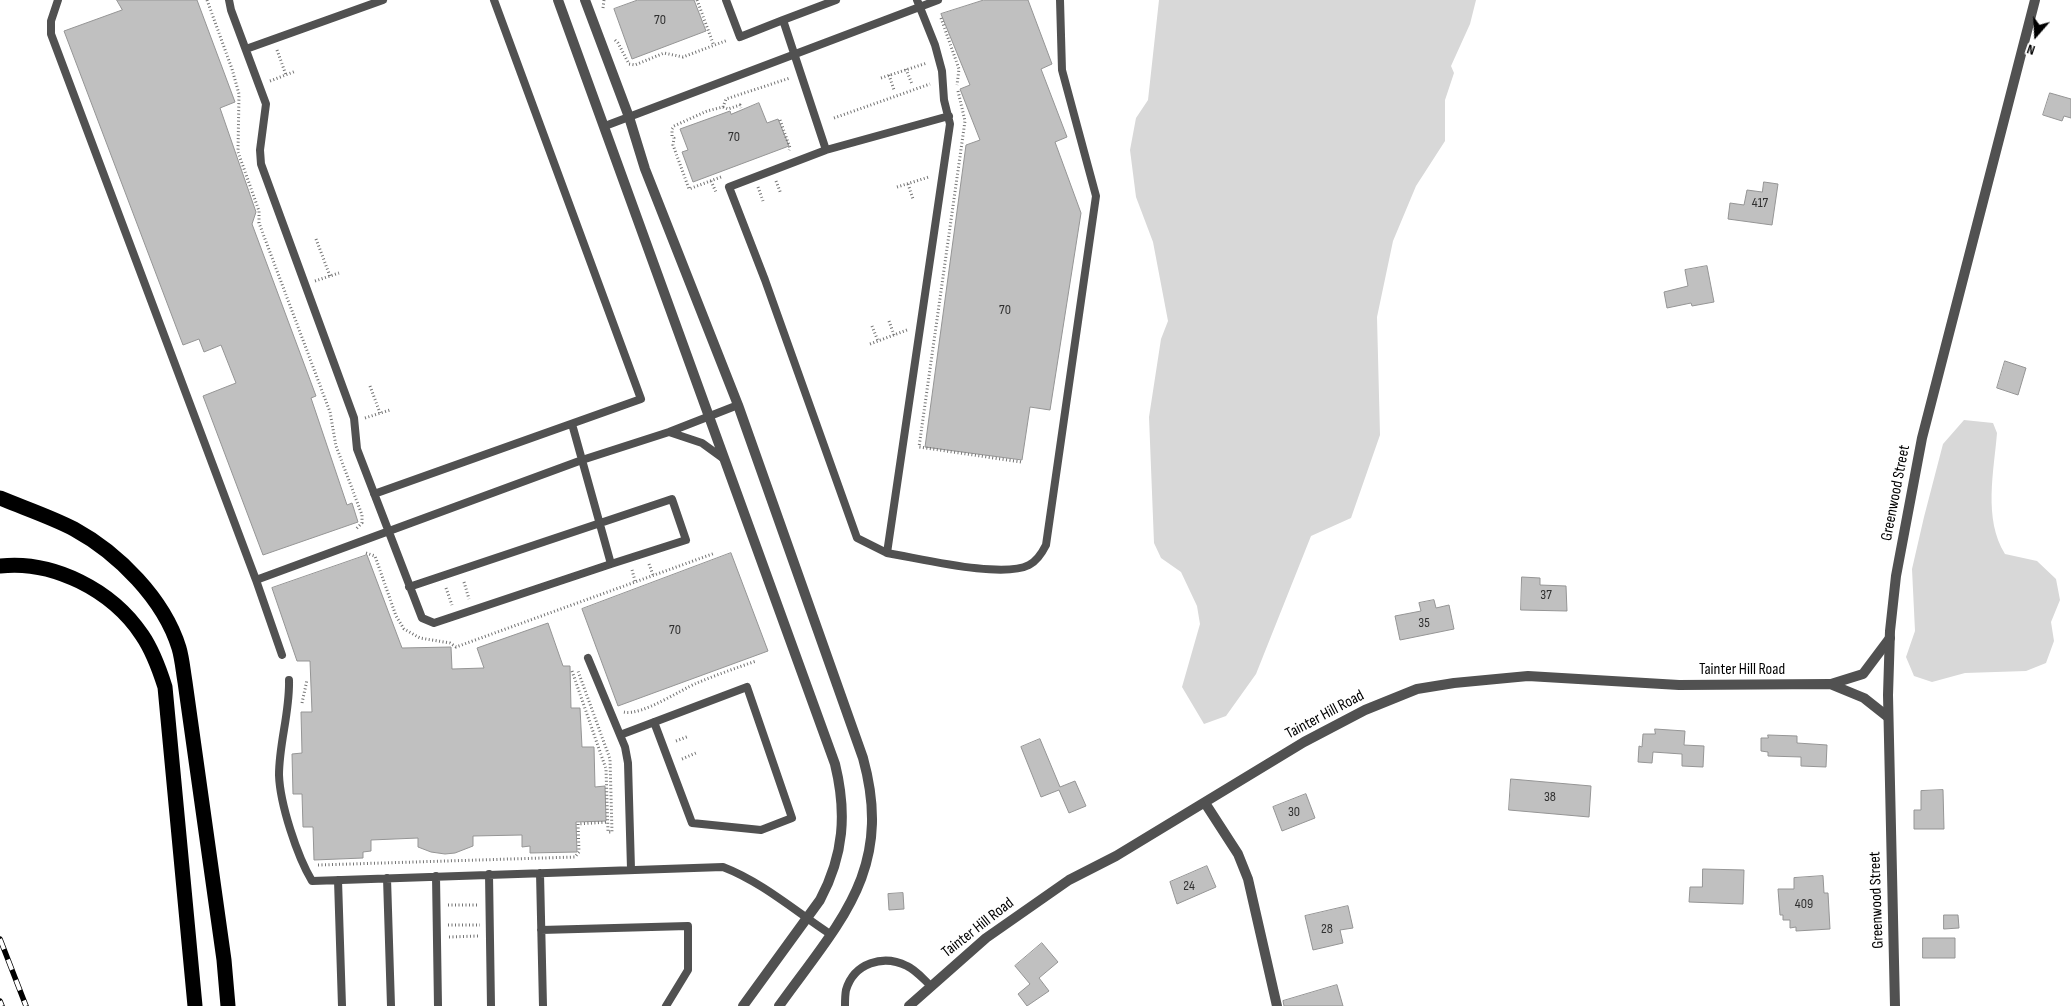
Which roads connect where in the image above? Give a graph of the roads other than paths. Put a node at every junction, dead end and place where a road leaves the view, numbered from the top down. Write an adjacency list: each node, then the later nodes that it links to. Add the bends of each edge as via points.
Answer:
1 (58, 0): 33 (lane, via 50,34)
2 (229, 0): 14 (lane)
3 (382, 0): 14 (lane)
4 (494, 0): 22 (lane, via 641,399)
5 (558, 0): 18 (street)
6 (585, 0): 17 (street)
7 (726, 0): 13 (lane, via 740,37)
8 (836, 0): 13 (lane)
9 (938, 0): 12 (lane)
10 (1060, 0): 30 (lane, via 1062,70 1096,196 1046,545 1041,556 1029,565 1011,571)
11 (2035, 0): 35 (street, Greenwood Street, via 1915,466 1896,576)
12 (918, 3): 15 (lane); 16 (lane, via 935,45)
13 (783, 20): 15 (lane)
14 (246, 49): 26 (lane, via 266,104 261,164 354,418 357,449)
15 (795, 54): 17 (lane); 19 (lane)
16 (949, 116): 19 (lane); 30 (lane)
17 (629, 117): 18 (lane); 20 (street, via 645,169)
18 (606, 126): 21 (street)
19 (826, 150): 30 (lane, via 729,187 857,538)
20 (738, 405): 21 (lane); 52 (street, via 871,786 872,842 865,871)
21 (708, 415): 23 (lane); 24 (street)
22 (572, 424): 25 (lane); 26 (lane)
23 (669, 432): 24 (lane, via 702,443); 25 (lane)
24 (724, 459): 50 (street, via 835,764 841,791 842,815 835,864 825,891)
25 (582, 460): 28 (lane); 29 (lane)
26 (374, 494): 29 (lane)
27 (0, 498): 55 (highway, via 73,528 108,550 166,618 179,648 185,682)
28 (600, 523): 31 (lane); 31 (lane, via 672,499 686,540); 34 (lane)
29 (388, 532): 33 (lane); 34 (lane)
30 (887, 553)
31 (611, 564): 34 (lane, via 434,623 422,618)
32 (0, 566): 54 (highway, via 40,567 100,593 121,610 155,657 166,695)
33 (256, 580): 36 (lane)
34 (409, 587)
35 (1890, 638): 39 (street, Tainter Hill Road, via 1863,674); 40 (street, Greenwood Street)
36 (282, 655)
37 (588, 658): 42 (lane)
38 (289, 680): 49 (lane, via 279,776 284,801 298,851 312,881)
39 (1830, 684): 40 (street, Tainter Hill Road, via 1864,698); 43 (street, Tainter Hill Road, via 1679,685 1528,676 1436,686 1400,695 1344,720)
40 (1888, 718): 67 (street, Greenwood Street)
41 (654, 722): 41 (lane, via 746,687 792,818 762,830 692,823); 42 (lane)
42 (620, 735): 44 (lane, via 628,763)
43 (1205, 803): 53 (street, Tainter Hill Road, via 1060,886 986,938); 66 (street, via 1238,854 1248,879)
44 (631, 869): 45 (lane); 50 (lane, via 723,867 756,883)
45 (540, 872): 46 (lane); 51 (lane)
46 (489, 874): 47 (lane); 59 (lane)
47 (436, 876): 48 (lane); 58 (lane)
48 (388, 878): 49 (lane); 57 (lane)
49 (338, 880): 56 (lane)
50 (807, 918): 52 (lane); 62 (street)
51 (541, 930): 60 (lane); 61 (lane, via 688,926 688,970)
52 (830, 934): 63 (street)
53 (931, 986): 64 (lane, via 909,966 890,960 873,961 856,972 846,990); 65 (street, Tainter Hill Road)
54 (196, 1006)
55 (228, 1006)
56 (342, 1006)
57 (391, 1006)
58 (438, 1006)
59 (491, 1006)
60 (543, 1006)
61 (666, 1006)
62 (743, 1006)
63 (779, 1006)
64 (844, 1006)
65 (908, 1006)
66 (1276, 1006)
67 (1895, 1006)

